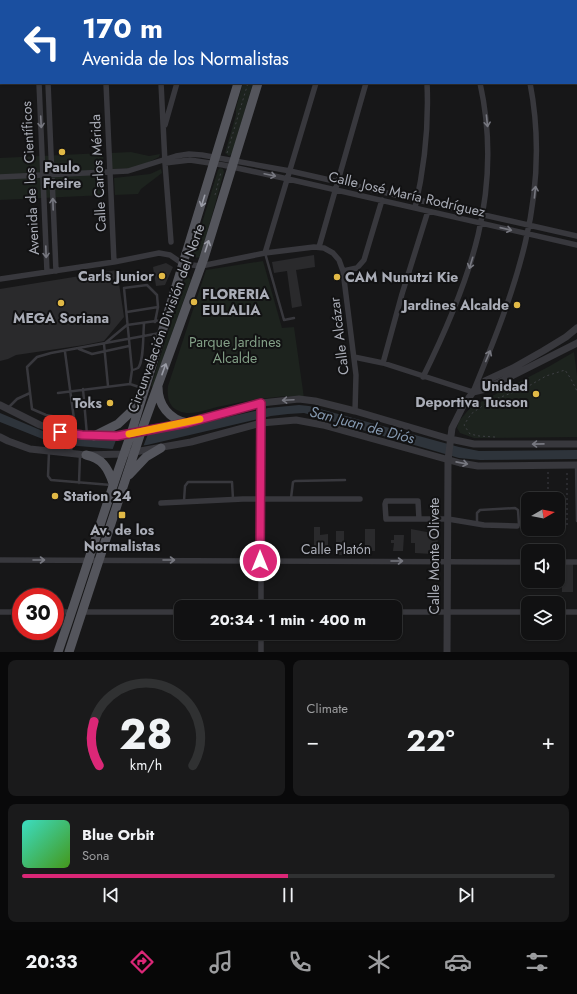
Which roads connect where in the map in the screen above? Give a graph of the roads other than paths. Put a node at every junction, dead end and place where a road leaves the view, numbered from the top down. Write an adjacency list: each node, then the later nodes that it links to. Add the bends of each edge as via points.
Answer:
1 (39, 84): 19 (street, Avenida de los Científicos, one-way to 19)
2 (48, 84): 20 (street, Avenida de los Científicos)
3 (106, 84): 18 (street, Calle Carlos Mérida)
4 (161, 84): 13 (street)
5 (178, 84): 13 (street)
6 (238, 84): 14 (main road, Circunvalación División del Norte)
7 (258, 84): 16 (main road, Circunvalación División del Norte)
8 (316, 84): 17 (street)
9 (366, 84): 23 (street)
10 (428, 84): 25 (street, via 428,133)
11 (480, 84): 29 (street, one-way to 29, via 487,120 488,146)
12 (530, 84): 31 (street, one-way to 12, via 535,190 537,140)
13 (163, 130): 15 (street)
14 (215, 160): 15 (street); 16 (street); 39 (main road, Circunvalación División del Norte, one-way to 39)
15 (165, 161): 18 (street, via 128,171); 34 (street)
16 (233, 164): 17 (street, Calle José María Rodríguez); 22 (street, Calle José María Rodríguez, one-way to 22); 40 (main road, Circunvalación División del Norte, one-way to 16)
17 (290, 171): 22 (street); 23 (street, Calle José María Rodríguez)
18 (110, 172): 20 (street); 38 (street, Calle Carlos Mérida)
19 (43, 175): 20 (street); 21 (street); 43 (street, Avenida de los Científicos, one-way to 43)
20 (52, 175): 41 (street, Avenida de los Científicos, one-way to 20)
21 (0, 177)
22 (288, 178): 24 (street, Calle José María Rodríguez); 37 (street)
23 (337, 181): 24 (street); 25 (street, Calle José María Rodríguez)
24 (335, 189): 26 (street, Calle José María Rodríguez); 36 (street)
25 (418, 199): 27 (street); 29 (street, Calle José María Rodríguez)
26 (382, 200): 27 (street, Calle José María Rodríguez); 42 (street, via 364,260 357,268)
27 (416, 208): 28 (street, Calle José María Rodríguez)
28 (428, 210): 30 (street, Calle José María Rodríguez); 64 (street)
29 (483, 215): 30 (street); 31 (street, Calle José María Rodríguez)
30 (481, 223): 32 (street, Calle José María Rodríguez, one-way to 32); 66 (street, one-way to 66, via 462,289)
31 (530, 225): 32 (street); 33 (street, Calle José María Rodríguez)
32 (528, 234): 35 (street, Calle José María Rodríguez); 73 (street, one-way to 32, via 505,314)
33 (577, 235): 35 (street)
34 (171, 242)
35 (576, 245)
36 (319, 247): 37 (street); 42 (street, Calle Alcázar, via 337,256)
37 (266, 253): 40 (street); 47 (lane, via 284,320)
38 (114, 262): 39 (street, via 163,253); 41 (street)
39 (183, 264): 40 (street); 48 (main road, Circunvalación División del Norte)
40 (201, 266): 68 (main road, Circunvalación División del Norte, one-way to 40)
41 (56, 271): 43 (street)
42 (343, 271): 63 (street, Calle Alcázar)
43 (47, 272): 44 (street)
44 (0, 279)
45 (158, 307): 46 (lane); 46 (lane, via 157,295 147,286 124,288); 49 (lane)
46 (126, 312): 51 (lane)
47 (294, 318)
48 (166, 320): 49 (lane); 53 (main road, Circunvalación División del Norte)
49 (156, 322): 50 (lane)
50 (144, 324): 51 (lane); 54 (lane)
51 (128, 326): 55 (lane); 58 (lane)
52 (577, 328): 57 (street, Calle Monte Olivete)
53 (162, 333): 54 (lane); 71 (main road, Circunvalación División del Norte)
54 (142, 336): 55 (lane); 65 (lane, via 140,365)
55 (128, 339): 58 (lane); 59 (lane)
56 (577, 342): 57 (street); 73 (street, via 486,389)
57 (556, 343): 73 (street, Calle Monte Olivete, via 485,381)
58 (104, 344): 60 (lane); 61 (lane)
59 (129, 346): 61 (lane); 65 (lane)
60 (80, 349): 61 (lane, via 92,354); 62 (lane)
61 (104, 351): 69 (lane)
62 (65, 352): 72 (lane); 74 (lane, via 38,357 27,366)
63 (354, 357): 64 (street); 79 (street, Calle Alcázar)
64 (383, 363): 66 (street)
65 (132, 370): 67 (lane)
66 (423, 377): 73 (street)
67 (130, 384): 69 (lane); 71 (lane)
68 (158, 384): 82 (main road, via 159,399 166,411 173,418); 83 (main road, Circunvalación División del Norte)
69 (108, 386): 70 (lane)
70 (83, 389): 72 (lane); 87 (lane)
71 (145, 389): 76 (main road, Circunvalación División del Norte)
72 (70, 391): 75 (lane); 80 (lane)
73 (473, 392): 88 (street, Calle Monte Olivete, via 457,416)
74 (30, 393): 78 (lane); 80 (lane, via 32,409 46,415)
75 (58, 393)
76 (140, 402): 85 (main road, Circunvalación División del Norte); 87 (main road, via 118,424)
77 (261, 405): 79 (street, one-way to 77, via 299,399); 81 (street); 82 (street)
78 (3, 407): 84 (street, via 40,425)
79 (355, 411): 88 (street)
80 (74, 420): 84 (lane)
81 (261, 422): 90 (street, via 204,439); 96 (street, via 296,420 323,425); 102 (street)
82 (187, 423): 83 (street)
83 (140, 433): 85 (street); 93 (main road, Circunvalación División del Norte)
84 (71, 434): 87 (street); 92 (street)
85 (130, 435): 87 (street); 94 (main road, Circunvalación División del Norte)
86 (0, 436): 91 (street, via 30,448)
87 (91, 436)
88 (450, 440): 89 (street, one-way to 88, via 480,445); 96 (street, Calle Monte Olivete)
89 (577, 444)
90 (161, 448): 93 (street); 100 (main road, via 140,462)
91 (49, 451): 92 (street); 99 (lane, via 49,478)
92 (68, 451): 95 (street)
93 (134, 451): 94 (street); 100 (main road, Circunvalación División del Norte)
94 (123, 453): 95 (street); 101 (main road, Circunvalación División del Norte)
95 (83, 454): 99 (lane); 101 (main road, via 95,457 103,463)
96 (448, 458): 97 (street, one-way to 97, via 478,466); 110 (street, Calle Monte Olivete)
97 (576, 465): 108 (lane)
98 (344, 480): 103 (lane, via 293,482)
99 (79, 483): 101 (lane)
100 (124, 483): 116 (main road, Circunvalación División del Norte)
101 (113, 484): 115 (main road, Circunvalación División del Norte)
102 (260, 499): 103 (street); 105 (street); 117 (street)
103 (291, 499): 104 (street)
104 (360, 499)
105 (233, 500): 106 (street); 106 (lane, via 232,482 188,482 185,486)
106 (184, 502): 107 (street)
107 (161, 503)
108 (577, 503): 111 (lane)
109 (419, 519): 109 (street, via 386,519 385,504 389,500 418,501); 110 (street)
110 (448, 519): 112 (street); 118 (street, Calle Monte Olivete)
111 (577, 521)
112 (477, 523): 113 (street); 113 (lane, via 477,513 480,510 515,508 518,510)
113 (517, 526)
114 (0, 560): 115 (street, Calle Platón, one-way to 115)
115 (89, 560): 116 (street, Calle Platón); 126 (main road, Circunvalación División del Norte)
116 (99, 560): 117 (street, Calle Platón, one-way to 117); 127 (main road, Circunvalación División del Norte)
117 (260, 561): 118 (street, Calle Platón, one-way to 118); 122 (street)
118 (447, 562): 119 (street, Calle Platón); 130 (street, Calle Monte Olivete)
119 (521, 562)
120 (565, 562): 121 (street)
121 (577, 562)
122 (261, 600)
123 (0, 612): 124 (street)
124 (12, 612)
125 (64, 612): 126 (street)
126 (72, 612): 135 (main road, Circunvalación División del Norte)
127 (82, 612): 128 (street); 136 (main road, Circunvalación División del Norte)
128 (174, 612)
129 (402, 612): 130 (street)
130 (447, 612): 131 (street); 138 (street, Calle Monte Olivete)
131 (521, 612)
132 (565, 612): 133 (street)
133 (577, 612)
134 (261, 640): 137 (street)
135 (58, 652)
136 (69, 652)
137 (261, 652)
138 (447, 652)

